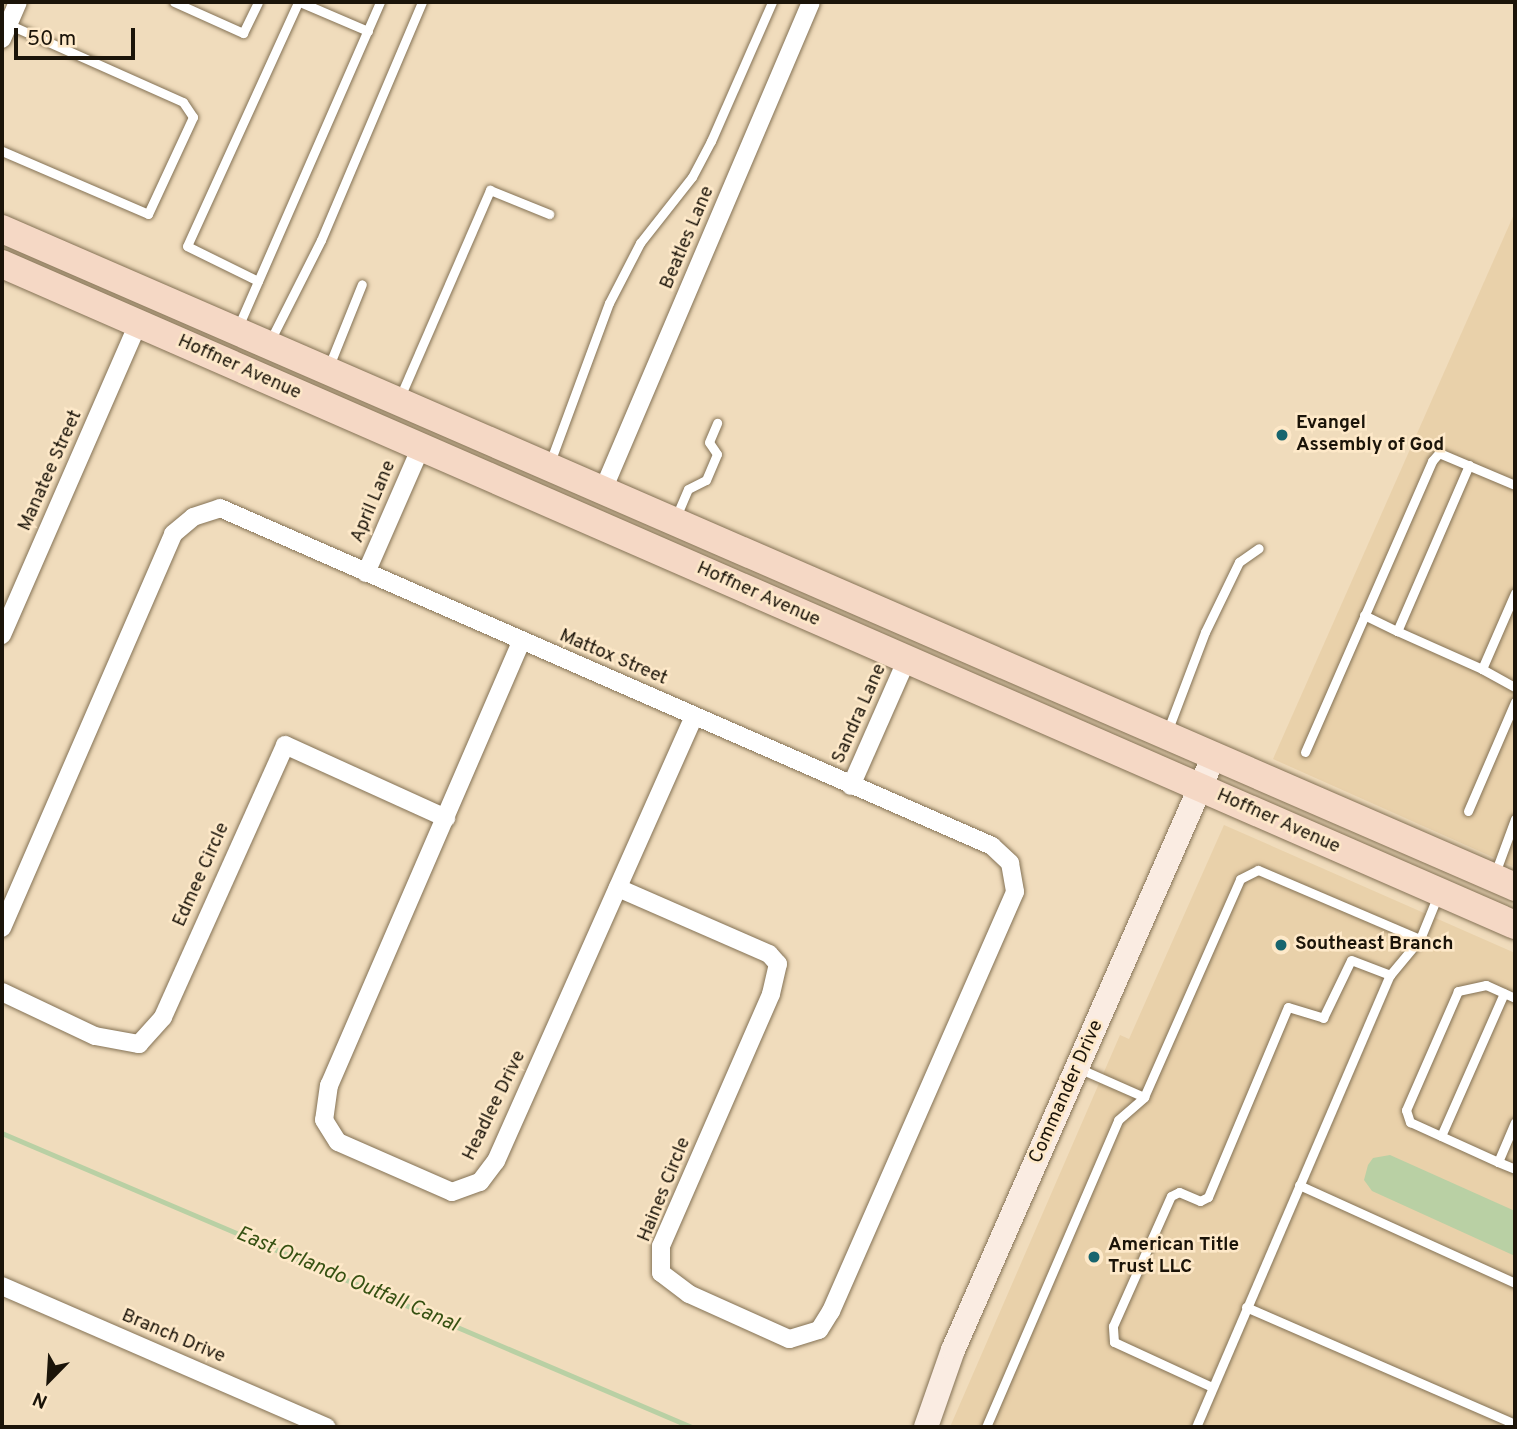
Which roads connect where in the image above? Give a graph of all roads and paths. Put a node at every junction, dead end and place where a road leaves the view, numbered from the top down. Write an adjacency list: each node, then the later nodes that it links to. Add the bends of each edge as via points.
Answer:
1 (18, 2): 10 (street)
2 (174, 2): 3 (lane, via 243,33)
3 (258, 2)
4 (299, 2): 9 (lane); 17 (lane, via 187,246)
5 (380, 2): 9 (lane)
6 (422, 2): 21 (lane, via 321,240)
7 (772, 2): 28 (lane, via 705,153 640,243 609,303)
8 (811, 2): 30 (street, Beatles Lane)
9 (368, 31): 17 (lane)
10 (5, 32): 11 (lane, via 183,102 193,117 148,214)
11 (2, 151)
12 (549, 214): 24 (lane, via 491,190)
13 (2, 229): 15 (main road, Hoffner Avenue)
14 (2, 242): 15 (main road)
15 (37, 244): 20 (main road, Hoffner Avenue)
16 (2, 264): 19 (main road, Hoffner Avenue)
17 (258, 281): 20 (lane)
18 (362, 284): 23 (lane)
19 (138, 324): 22 (main road, Hoffner Avenue); 37 (street, Manatee Street)
20 (236, 331): 21 (main road, Hoffner Avenue)
21 (267, 345): 23 (main road, Hoffner Avenue)
22 (218, 359): 24 (main road, via 239,356 363,406); 26 (main road, Hoffner Avenue)
23 (327, 371): 24 (main road, Hoffner Avenue)
24 (398, 402): 28 (main road, Hoffner Avenue)
25 (717, 423): 31 (lane, via 709,442 717,454 706,480 688,489)
26 (421, 447): 30 (main road, via 442,440 462,441 578,495); 33 (street, April Lane); 39 (main road, Hoffner Avenue)
27 (1469, 465): 29 (lane); 35 (lane, via 1439,453 1432,461); 36 (lane)
28 (549, 467): 30 (main road, Hoffner Avenue)
29 (1515, 485)
30 (603, 490): 31 (main road, Hoffner Avenue)
31 (674, 522): 44 (main road, Hoffner Avenue)
32 (1259, 548): 44 (lane, via 1239,562 1205,632)
33 (366, 573): 38 (street, Mattox Street); 57 (street, Mattox Street, via 220,508 193,517 173,534)
34 (1515, 593): 40 (lane)
35 (1364, 615): 36 (lane); 45 (lane)
36 (1397, 631): 40 (lane)
37 (2, 635)
38 (521, 642): 43 (street, Mattox Street); 50 (street, Headlee Drive)
39 (906, 659): 47 (street, Sandra Lane); 48 (main road, Hoffner Avenue)
40 (1482, 669): 41 (lane)
41 (1515, 687)
42 (1515, 702): 49 (lane)
43 (694, 717): 47 (street, Mattox Street); 54 (street, Headlee Drive)
44 (1165, 737): 46 (main road, Hoffner Avenue)
45 (1305, 752)
46 (1213, 758): 48 (street, Commander Drive); 53 (main road, Hoffner Avenue)
47 (851, 786): 52 (street, Mattox Street, via 992,846)
48 (1200, 788): 55 (main road, Hoffner Avenue); 63 (street, Commander Drive)
49 (1468, 811)
50 (446, 818): 54 (street, Headlee Drive, via 329,1085 324,1120 338,1142 452,1192 480,1182 496,1161); 60 (street, Edmee Circle, via 285,745 163,1017 139,1044 95,1036)
51 (1515, 819): 53 (lane)
52 (1010, 863): 54 (street, Haines Circle, via 1015,892 831,1311 819,1330 789,1339 689,1294 661,1273 661,1246 771,994 778,964 769,954)
53 (1505, 882)
54 (618, 888)
55 (1439, 892): 56 (main road, Hoffner Avenue); 58 (lane)
56 (1515, 925)
57 (2, 928)
58 (1420, 939): 59 (lane); 64 (lane, via 1258,870 1240,879)
59 (1390, 975): 69 (lane); 73 (lane, via 1351,960 1323,1018 1294,1005 1288,1007 1208,1197 1200,1201 1180,1192 1171,1196 1113,1326 1114,1342)
60 (2, 992)
61 (1504, 993): 62 (lane); 66 (lane); 66 (lane, via 1486,985 1462,987 1437,1038 1406,1116)
62 (1515, 998)
63 (1077, 1068): 64 (lane); 77 (street, Commander Drive, via 953,1350)
64 (1144, 1097): 78 (lane, via 1118,1120)
65 (1515, 1122): 67 (lane)
66 (1441, 1136): 67 (lane)
67 (1498, 1162): 68 (lane)
68 (1515, 1169)
69 (1299, 1185): 70 (lane); 72 (lane)
70 (1515, 1283)
71 (2, 1286): 76 (street, Branch Drive)
72 (1246, 1307): 73 (lane); 75 (lane)
73 (1212, 1387): 79 (lane)
74 (1515, 1410): 75 (lane)
75 (1509, 1425)
76 (327, 1427)
77 (926, 1427)
78 (986, 1427)
79 (1196, 1427)

